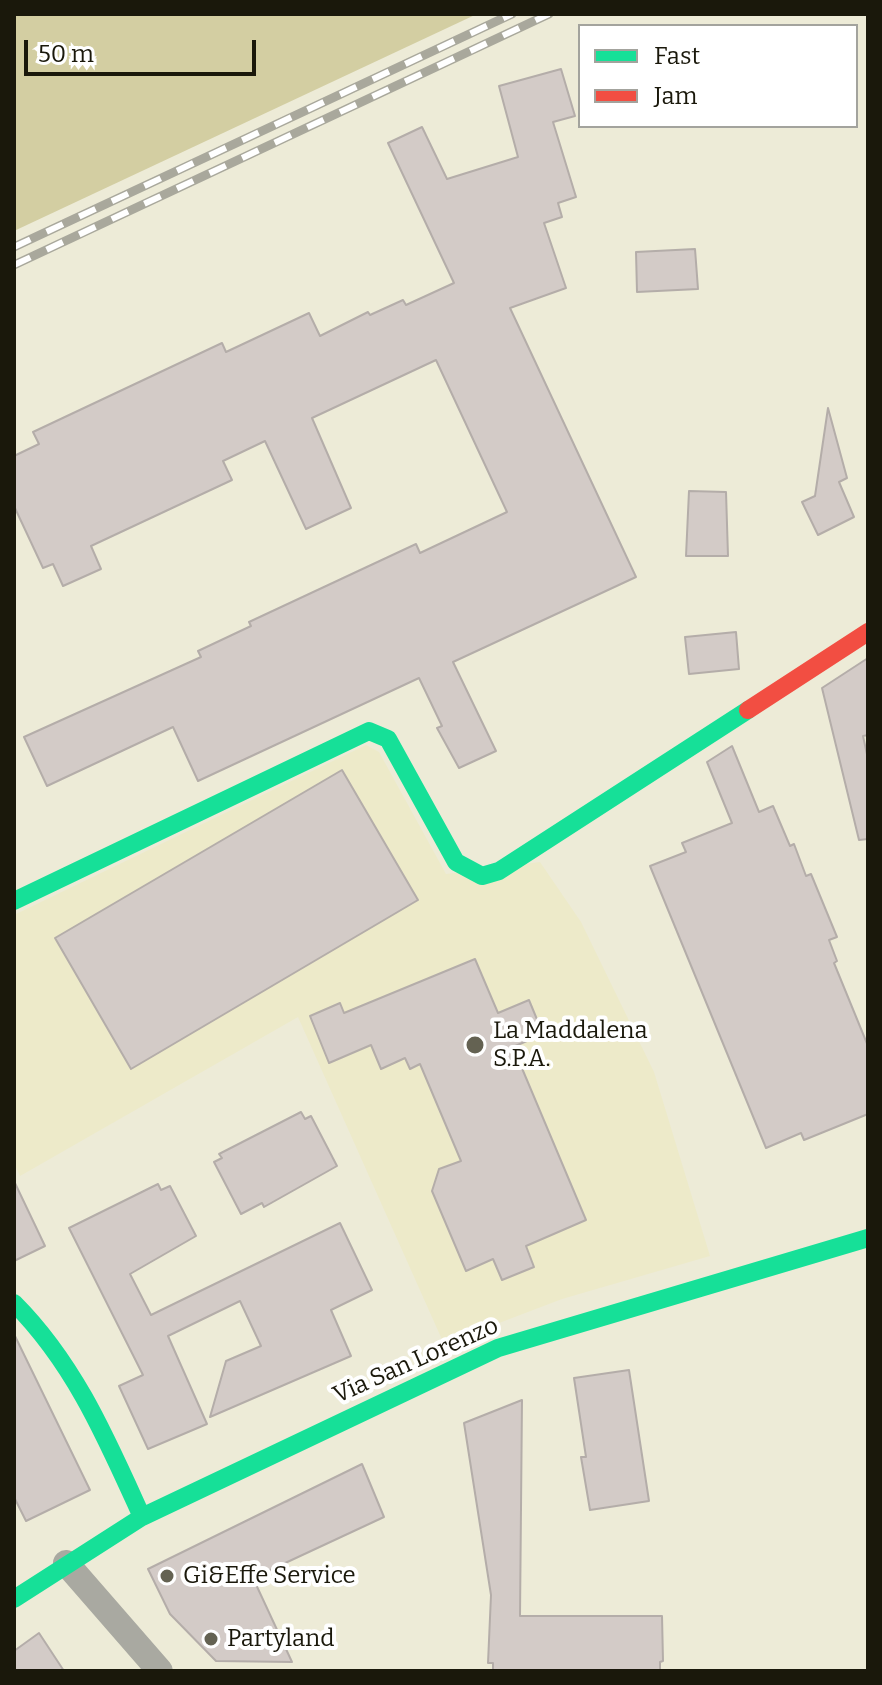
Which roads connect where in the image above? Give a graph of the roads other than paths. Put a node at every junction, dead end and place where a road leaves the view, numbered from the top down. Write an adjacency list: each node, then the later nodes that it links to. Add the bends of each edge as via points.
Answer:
1 (868, 632): 2 (street, via 499,871 482,876 456,862 388,739 369,731)
2 (14, 901)
3 (868, 1238): 5 (street, Via San Lorenzo, via 498,1348)
4 (14, 1303): 5 (street, via 41,1331 90,1405)
5 (142, 1517): 6 (street, Via San Lorenzo)
6 (66, 1563): 7 (street, Via San Lorenzo); 8 (street)
7 (14, 1599)
8 (160, 1671)

